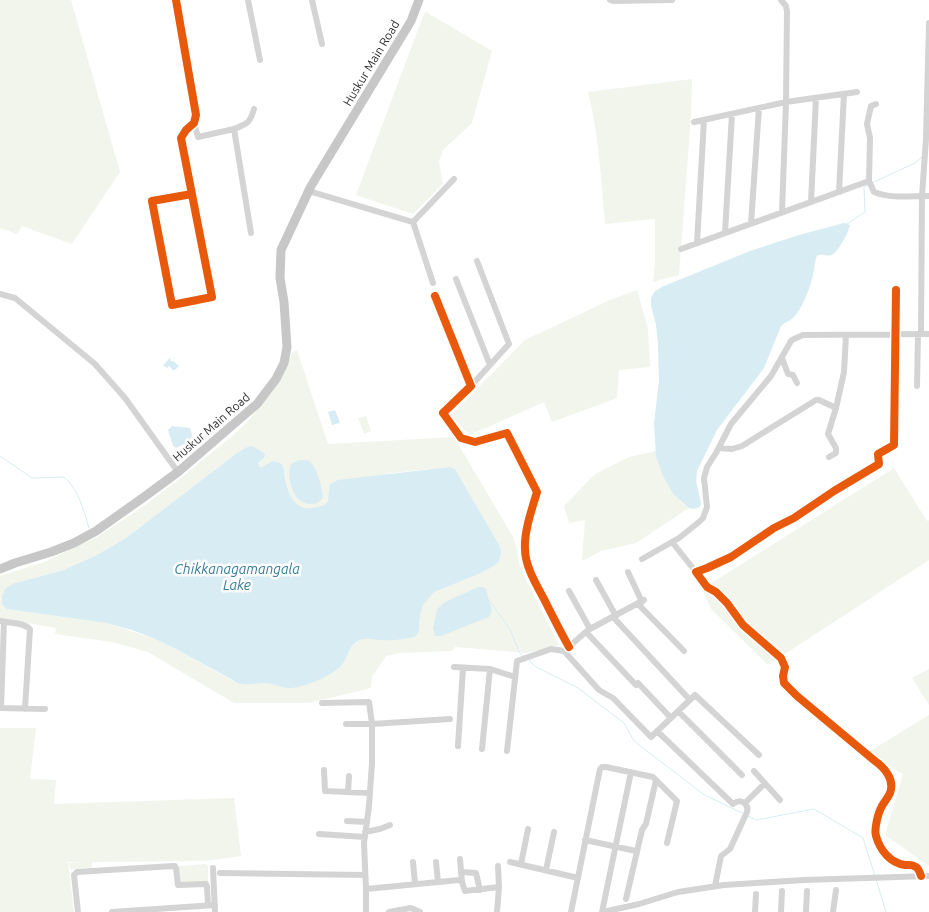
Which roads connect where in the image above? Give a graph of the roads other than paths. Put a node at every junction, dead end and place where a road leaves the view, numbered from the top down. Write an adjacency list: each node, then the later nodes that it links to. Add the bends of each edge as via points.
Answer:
1 (176, 0): 21 (street, via 196,115)
2 (248, 0): 10 (street)
3 (312, 0): 9 (street)
4 (419, 0): 25 (main road, Huskur Main Road, via 410,21)
5 (610, 0): 6 (street)
6 (672, 0)
7 (781, 0): 14 (street, via 787,12)
8 (929, 23): 28 (street)
9 (322, 44)
10 (260, 60)
11 (857, 92): 12 (street)
12 (844, 94): 13 (street); 26 (street)
13 (816, 98): 14 (street); 29 (street)
14 (786, 102): 16 (street); 30 (street)
15 (876, 104): 24 (street, via 871,106 868,124)
16 (759, 108): 18 (street); 32 (street)
17 (254, 109): 22 (street, via 249,122)
18 (732, 114): 19 (street); 34 (street)
19 (704, 120): 20 (street); 35 (street)
20 (694, 122)
21 (194, 123): 22 (street, via 198,137); 27 (street, via 181,138)
22 (234, 129): 33 (street)
23 (454, 179): 31 (street)
24 (869, 181): 26 (street); 28 (street, via 874,192 883,196)
25 (309, 191): 31 (street); 55 (main road, Huskur Main Road, via 281,250 280,278 288,346 284,363 258,404)
26 (839, 192): 29 (street)
27 (192, 194): 27 (street, via 212,297 172,305 152,202)
28 (925, 196): 43 (street)
29 (811, 202): 30 (street)
30 (782, 212): 32 (street)
31 (412, 222): 39 (street)
32 (752, 223): 34 (street)
33 (251, 233)
34 (725, 233): 35 (street)
35 (697, 243): 36 (street)
36 (681, 248)
37 (477, 261): 48 (street, via 509,344)
38 (456, 280): 48 (street)
39 (433, 283)
40 (896, 290): 46 (street)
41 (0, 294): 55 (street, via 15,298 95,364 125,398)
42 (435, 296): 50 (street)
43 (920, 334): 44 (street); 46 (street); 51 (street)
44 (929, 334)
45 (846, 335): 46 (street); 47 (street, via 803,335 792,341); 52 (street, via 844,372)
46 (895, 335): 60 (street, via 894,445 878,454 879,464 731,556)
47 (782, 358): 49 (street, via 788,374 793,375); 53 (street, via 772,376 735,419)
48 (490, 365): 50 (street)
49 (796, 383)
50 (471, 386): 67 (street, via 443,413 461,438 475,442 507,432 537,492 527,530 527,558)
51 (917, 386)
52 (836, 408): 53 (street, via 816,400 742,446 732,450); 54 (street, via 828,434 836,452)
53 (719, 448): 56 (street, via 704,474 707,506 703,518)
54 (829, 457)
55 (178, 472): 58 (main road, Huskur Main Road, via 74,543)
56 (672, 542): 57 (street); 60 (street)
57 (642, 559)
58 (0, 569)
59 (628, 572): 63 (street)
60 (696, 572): 121 (street, via 707,587 727,603 743,625 781,658 785,667 784,683 888,774 892,786 881,807 876,837 890,859 913,865)
61 (596, 580): 64 (street)
62 (569, 591): 66 (street)
63 (641, 602): 64 (street); 68 (street)
64 (614, 616): 66 (street); 73 (street)
65 (2, 621): 75 (street); 76 (street, via 24,624 30,629)
66 (588, 631): 67 (street); 79 (street, via 636,686 638,683)
67 (566, 649): 72 (street, via 550,650 517,661); 83 (street, via 599,690 614,698 651,737)
68 (684, 651)
69 (454, 667): 70 (street)
70 (463, 668): 71 (street); 84 (street)
71 (490, 670): 72 (street); 85 (street)
72 (515, 677): 86 (street)
73 (690, 700): 78 (street); 87 (street, via 695,695)
74 (322, 703): 82 (street, via 369,702)
75 (1, 708): 76 (street)
76 (25, 709): 77 (street)
77 (44, 709)
78 (678, 711): 79 (street); 91 (street)
79 (671, 718): 83 (street)
80 (450, 719): 82 (street)
81 (346, 724): 82 (street)
82 (372, 724): 96 (street)
83 (657, 731): 98 (street, via 733,804 738,801)
84 (458, 746)
85 (482, 749)
86 (507, 751)
87 (759, 756)
88 (324, 770): 95 (street, via 325,791)
89 (754, 771): 94 (street)
90 (631, 772): 93 (street); 106 (street, via 606,767 600,769); 108 (street)
91 (742, 775)
92 (349, 776): 95 (street)
93 (656, 780): 107 (street, via 677,801); 109 (street)
94 (765, 783): 97 (street); 98 (street)
95 (348, 792): 96 (street)
96 (370, 793): 100 (street)
97 (780, 800)
98 (745, 803): 127 (street, via 746,815 730,849 721,856)
99 (347, 821): 100 (street)
100 (367, 822): 105 (street)
101 (390, 825): 105 (street)
102 (528, 829): 114 (street)
103 (554, 832): 117 (street)
104 (318, 834): 105 (street)
105 (365, 835): 120 (street)
106 (585, 840): 108 (street); 123 (street)
107 (667, 843)
108 (616, 847): 109 (street); 144 (street)
109 (636, 851): 135 (street)
110 (460, 859): 118 (street)
111 (414, 862): 126 (street)
112 (436, 862): 124 (street)
113 (510, 862): 114 (street)
114 (521, 864): 117 (street)
115 (498, 866): 128 (street)
116 (213, 868): 136 (street)
117 (546, 870): 123 (street)
118 (461, 872): 125 (street); 130 (street, via 476,873)
119 (220, 873): 120 (street)
120 (365, 875): 129 (street)
121 (922, 876): 122 (street); 127 (street)
122 (929, 876)
123 (578, 878): 143 (street)
124 (438, 882): 125 (street); 126 (street)
125 (462, 882): 130 (street, via 465,891)
126 (414, 884): 129 (street)
127 (716, 886): 144 (street, via 678,892)
128 (499, 887): 130 (street); 142 (street)
129 (366, 889): 139 (street)
130 (480, 890)
131 (836, 890): 148 (street)
132 (782, 891): 146 (street)
133 (807, 891): 147 (street)
134 (756, 894): 145 (street)
135 (626, 899)
136 (212, 904): 137 (street, via 206,884 178,885 176,868 172,866 77,872 74,875); 138 (street)
137 (78, 912)
138 (112, 912)
139 (366, 912)
140 (389, 912): 141 (street, via 411,908)
141 (420, 912)
142 (497, 912)
143 (571, 912)
144 (603, 912)
145 (755, 912)
146 (781, 912)
147 (806, 912)
148 (833, 912)

